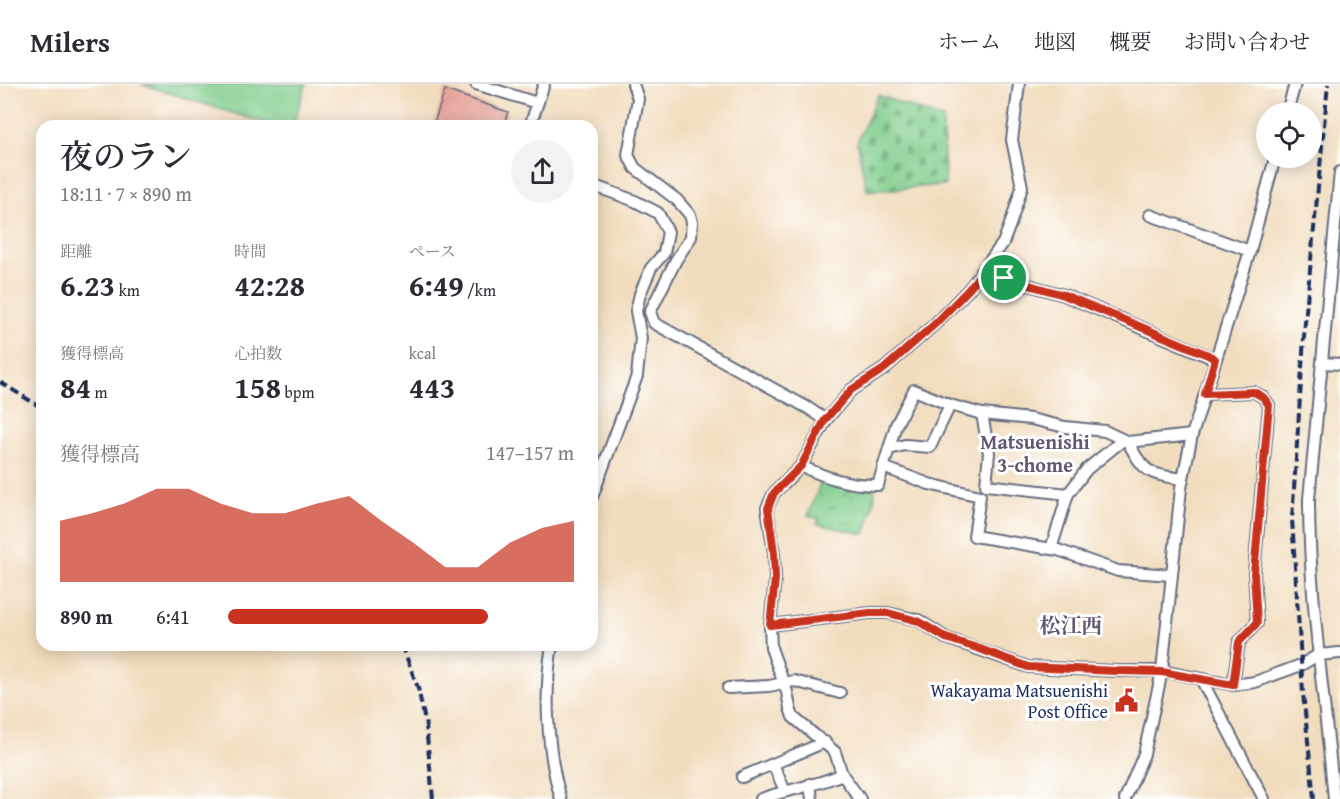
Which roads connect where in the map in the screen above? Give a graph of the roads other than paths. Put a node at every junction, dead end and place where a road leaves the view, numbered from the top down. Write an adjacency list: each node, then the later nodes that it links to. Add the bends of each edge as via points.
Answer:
1 (476, 84): 7 (street)
2 (544, 84): 7 (street)
3 (633, 84): 15 (street, via 638,99 628,155 635,168 677,200 692,222 691,237)
4 (1019, 84): 16 (street, via 1012,140 1022,187 1003,243)
5 (1294, 84): 6 (street)
6 (1290, 102)
7 (537, 103): 8 (street)
8 (532, 120)
9 (1272, 168): 13 (street)
10 (1340, 172): 18 (street)
11 (598, 187): 14 (street, via 658,213 668,231)
12 (1150, 215): 13 (street)
13 (1250, 251): 17 (street)
14 (664, 253): 15 (street); 30 (street, via 651,268 640,294 636,311 641,338 637,376)
15 (676, 260): 23 (street, via 650,312 654,323)
16 (985, 268): 17 (street, via 1004,278 1064,295); 23 (street, via 936,323 884,369 851,390)
17 (1215, 359): 20 (street)
18 (1323, 363): 19 (street); 37 (street, via 1309,499)
19 (1340, 364)
20 (1205, 394): 24 (street); 41 (street, via 1254,392 1269,405 1254,573 1257,623 1239,642)
21 (950, 405): 22 (street); 26 (street, via 930,447 904,445); 26 (street, via 914,390)
22 (982, 414): 25 (street, via 1105,431); 31 (street, via 989,453 986,485)
23 (825, 420): 27 (street)
24 (1192, 435): 25 (street); 29 (street)
25 (1126, 441): 29 (street, via 1138,461 1153,474); 31 (street, via 1087,469)
26 (889, 449): 28 (street)
27 (801, 466): 28 (street, via 861,485 878,485); 34 (street, via 774,493 768,508 775,579)
28 (883, 467): 32 (street, via 928,484 980,496 974,536)
29 (1183, 479): 33 (street)
30 (598, 481)
31 (1068, 494): 32 (street)
32 (1051, 549): 33 (street, via 1118,571)
33 (1171, 575): 38 (street)
34 (770, 625): 38 (street, via 888,613 918,621 946,638 1028,667); 40 (street, via 771,648)
35 (551, 651): 50 (street, via 547,701)
36 (1340, 653): 37 (street)
37 (1318, 655): 41 (street, via 1255,682); 56 (street)
38 (1162, 672): 39 (street); 54 (street, via 1144,754)
39 (1202, 680): 41 (street); 55 (street)
40 (783, 682): 42 (street); 43 (street, via 794,681); 44 (street, via 793,717)
41 (1233, 685)
42 (728, 688)
43 (840, 693)
44 (825, 742): 45 (street); 46 (street, via 835,752)
45 (773, 764): 47 (street); 49 (street)
46 (842, 774): 48 (street, via 825,783); 53 (street)
47 (742, 777)
48 (810, 784): 49 (street); 52 (street)
49 (785, 790): 51 (street)
50 (561, 799)
51 (761, 799)
52 (812, 799)
53 (861, 799)
54 (1125, 799)
55 (1264, 799)
56 (1334, 799)

